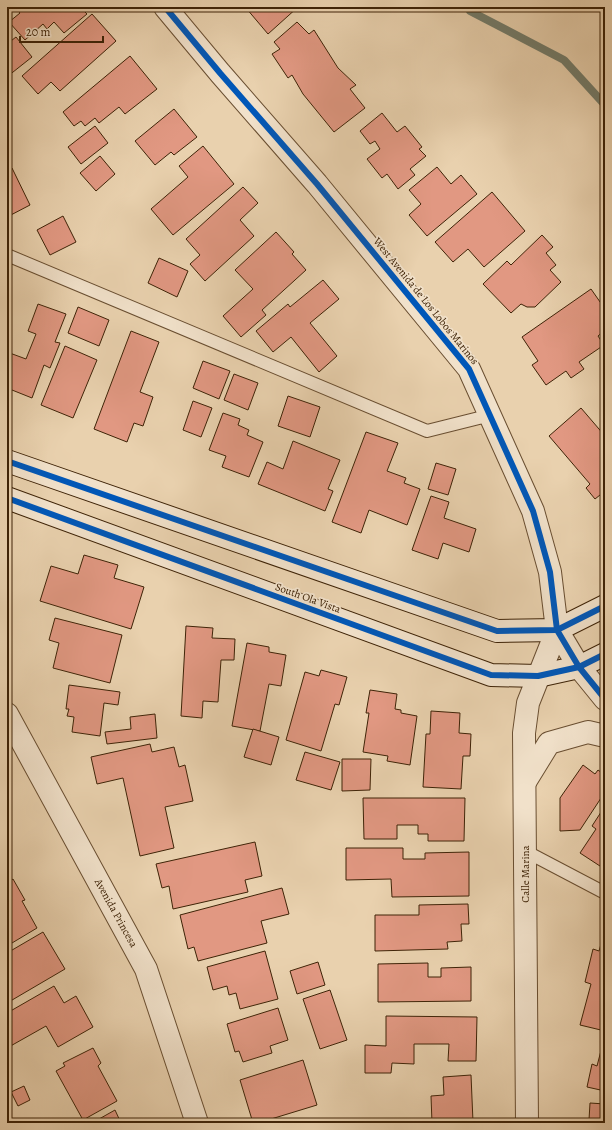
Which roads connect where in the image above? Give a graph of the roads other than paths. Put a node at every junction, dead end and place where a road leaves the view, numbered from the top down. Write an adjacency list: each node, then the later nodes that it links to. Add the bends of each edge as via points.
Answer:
1 (165, 7): 3 (street, West Avenida de Los Lobos Marinos, via 317,184 469,369)
2 (7, 255): 3 (lane, via 427,432)
3 (491, 415): 7 (street, West Avenida de Los Lobos Marinos, via 533,511 550,572)
4 (7, 461): 7 (street, via 497,631)
5 (7, 498): 10 (street, South Ola Vista, via 491,675)
6 (605, 606): 7 (street)
7 (557, 630): 9 (street, West Avenida de Los Lobos Marinos); 10 (street, Calle Marina)
8 (605, 654): 9 (street, South Ola Vista)
9 (579, 667): 10 (street, South Ola Vista); 11 (street, West Avenida de Los Lobos Marinos)
10 (538, 676): 14 (street, Calle Marina, via 528,703 524,733)
11 (605, 699)
12 (7, 714): 17 (street, Avenida Princesa, via 146,969)
13 (605, 736): 14 (street, via 588,732 549,743)
14 (525, 782): 15 (street, Calle Marina)
15 (525, 851): 16 (lane); 18 (street, Calle Marina)
16 (605, 893)
17 (198, 1123)
18 (527, 1123)

